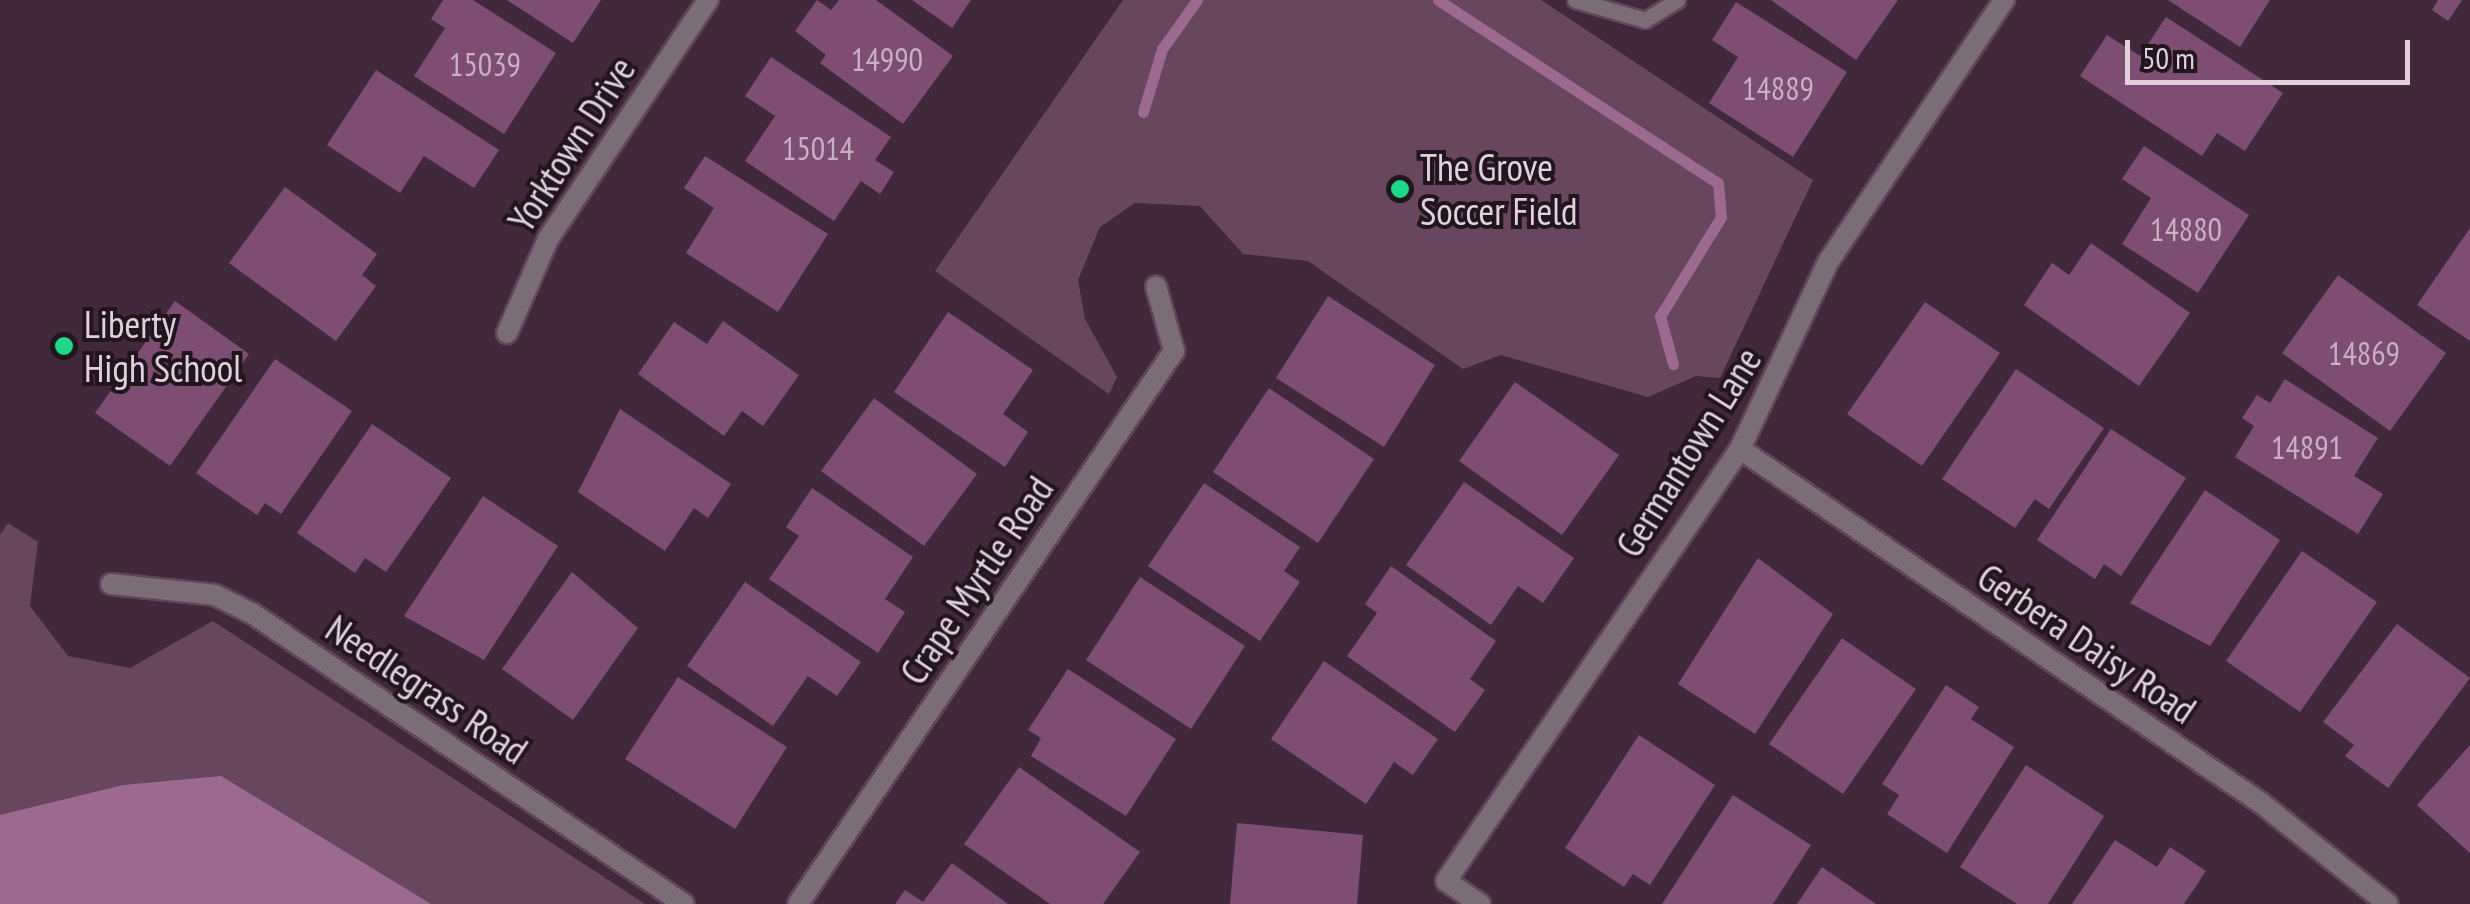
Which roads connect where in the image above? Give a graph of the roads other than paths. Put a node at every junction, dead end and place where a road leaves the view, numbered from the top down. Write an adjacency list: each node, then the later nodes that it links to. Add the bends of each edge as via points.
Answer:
1 (708, 0): 6 (street, Yorktown Drive, via 555,228)
2 (1575, 0): 3 (lane, via 1644,20)
3 (1677, 0)
4 (2004, 0): 7 (street, Germantown Lane, via 1828,262)
5 (1156, 286): 10 (street, Crape Myrtle Road, via 1174,351)
6 (506, 333)
7 (1740, 449): 11 (street, Germantown Lane, via 1446,881); 12 (street, Gerbera Daisy Road, via 2261,803)
8 (111, 584): 9 (street, Needlegrass Road, via 216,596 253,614)
9 (684, 904)
10 (798, 904)
11 (1480, 904)
12 (2388, 904)

